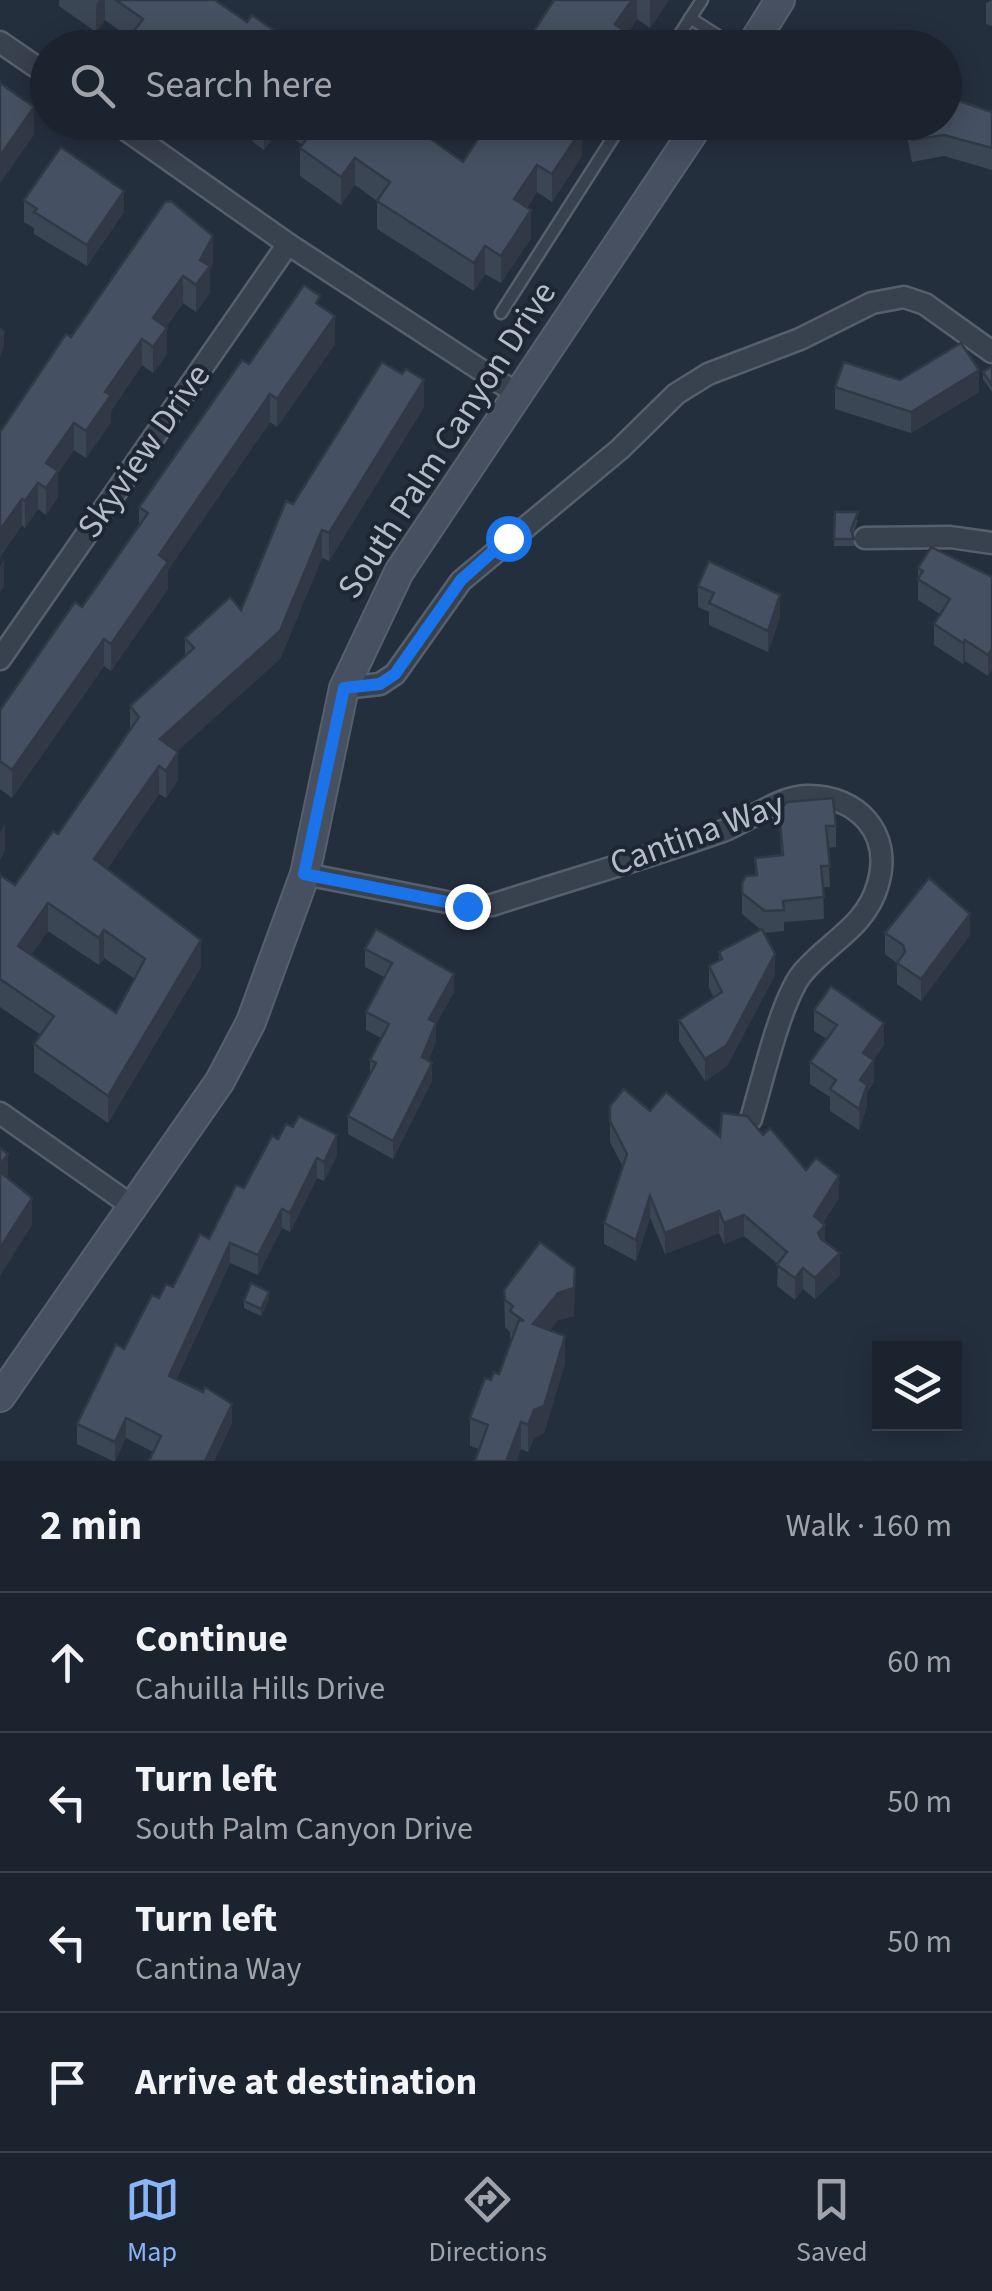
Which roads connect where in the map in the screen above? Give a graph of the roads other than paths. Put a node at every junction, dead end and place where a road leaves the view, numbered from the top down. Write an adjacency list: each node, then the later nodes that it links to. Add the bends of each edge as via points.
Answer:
1 (702, 0): 3 (lane)
2 (780, 0): 6 (street)
3 (690, 18): 4 (lane); 5 (lane)
4 (682, 30)
5 (709, 30)
6 (761, 30)
7 (0, 42): 8 (street)
8 (30, 63)
9 (141, 140): 12 (street)
10 (613, 140): 13 (lane)
11 (688, 140): 15 (street, South Palm Canyon Drive)
12 (288, 244): 15 (street); 18 (street, Skyview Drive)
13 (502, 313)
14 (992, 352): 19 (street, via 926,304 904,297 872,303 708,374 676,394 600,467 461,580 395,674 380,684)
15 (519, 395): 19 (street, South Palm Canyon Drive, via 399,572)
16 (866, 538): 17 (street)
17 (992, 543)
18 (0, 659)
19 (344, 688): 20 (street, South Palm Canyon Drive)
20 (304, 874): 22 (street, Cantina Way, via 467,906 492,905 725,830 801,796 855,806 882,852 879,882 853,929 799,977); 23 (street, South Palm Canyon Drive, via 251,1022 220,1082)
21 (0, 1114): 23 (street)
22 (751, 1118)
23 (134, 1208): 24 (street, South Palm Canyon Drive)
24 (0, 1397)

